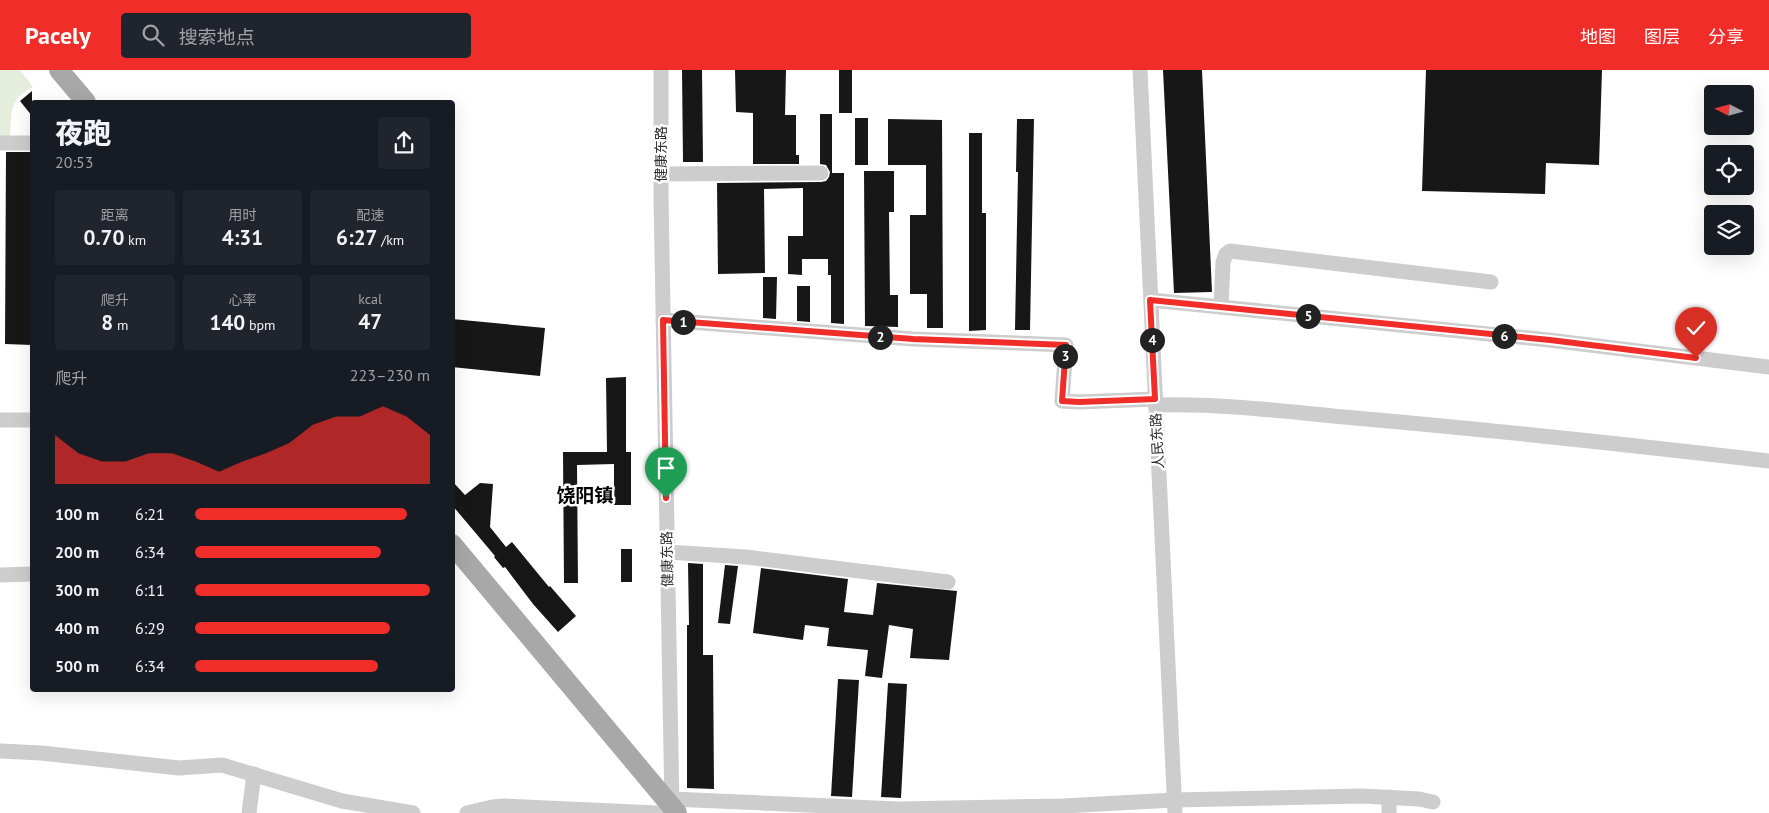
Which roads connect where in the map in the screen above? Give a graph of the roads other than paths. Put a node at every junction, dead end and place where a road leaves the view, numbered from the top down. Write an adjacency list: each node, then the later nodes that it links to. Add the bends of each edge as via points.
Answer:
1 (59, 70): 4 (main road)
2 (661, 70): 8 (street, 健康东路)
3 (1140, 70): 10 (street, 人民东路)
4 (84, 100)
5 (0, 143): 6 (street)
6 (30, 143)
7 (821, 173): 8 (street)
8 (661, 174): 12 (street, 健康东路)
9 (1491, 282): 11 (street, via 1230,251 1223,262)
10 (1150, 300): 11 (street); 14 (street, 人民东路)
11 (1221, 307): 13 (street, via 1550,340)
12 (663, 320): 14 (street, via 913,339 1066,345 1062,401); 19 (street, 健康东路)
13 (1769, 367)
14 (1155, 402): 17 (street, via 1406,422); 27 (street, 人民东路)
15 (0, 420): 16 (street)
16 (30, 420)
17 (1769, 461)
18 (455, 548): 28 (main road)
19 (667, 552): 22 (street, via 746,556); 28 (street, 健康东路)
20 (30, 574): 21 (street)
21 (0, 575)
22 (948, 582)
23 (0, 751): 24 (street, via 179,768 222,765)
24 (254, 774): 30 (street); 31 (street, via 342,800)
25 (1390, 797): 26 (street); 27 (street); 33 (street)
26 (1433, 802)
27 (1174, 806): 28 (street)
28 (670, 809): 29 (street)
29 (496, 810): 32 (street)
30 (249, 813)
31 (413, 813)
32 (467, 813)
33 (1389, 813)

